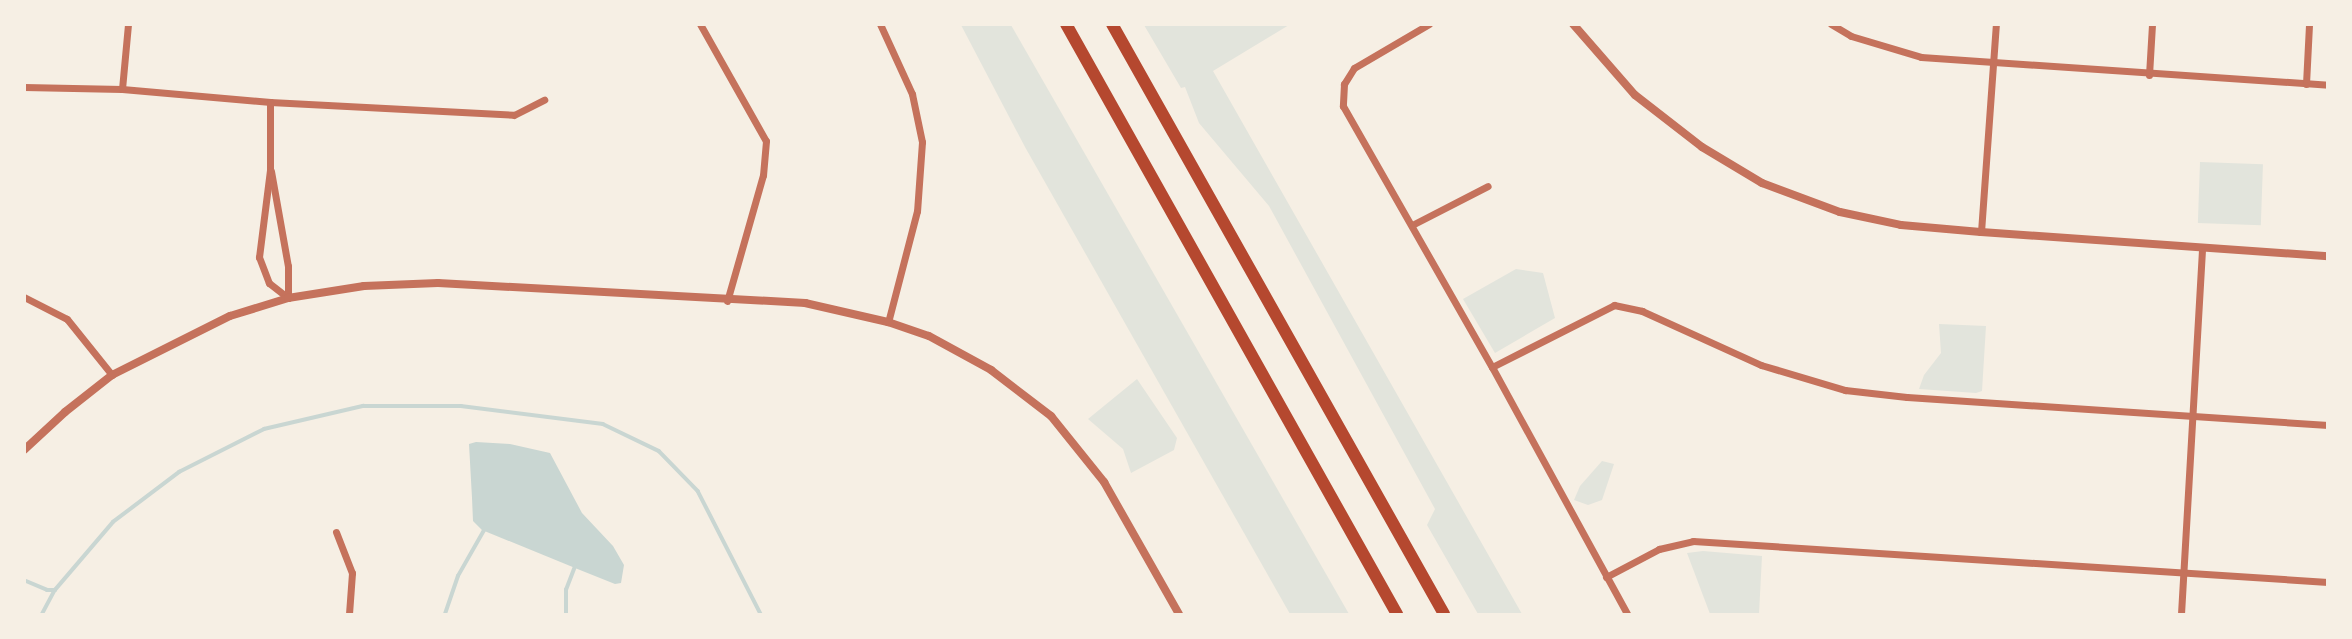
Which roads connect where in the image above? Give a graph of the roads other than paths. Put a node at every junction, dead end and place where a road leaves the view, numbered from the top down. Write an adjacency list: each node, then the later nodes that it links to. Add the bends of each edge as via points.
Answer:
1 (128, 24): 17 (street)
2 (700, 24): 28 (street, via 766,141 763,175)
3 (880, 24): 29 (street, via 912,94 922,142 917,211)
4 (1066, 24): 41 (highway)
5 (1112, 24): 42 (highway)
6 (1429, 24): 22 (street, via 1354,68 1344,84 1343,106)
7 (1573, 24): 23 (street, via 1634,95 1702,147 1762,183 1840,212 1901,225)
8 (1831, 24): 12 (street, via 1851,36 1921,57)
9 (1996, 24): 12 (street)
10 (2152, 24): 13 (street)
11 (2309, 24): 14 (street)
12 (1994, 64): 13 (street); 23 (street)
13 (2148, 75): 14 (street)
14 (2306, 84): 15 (street)
15 (2328, 85)
16 (24, 87): 17 (street)
17 (122, 89): 19 (street)
18 (544, 100): 19 (street, via 514,115)
19 (270, 102): 20 (street)
20 (270, 170): 27 (street, via 288,266); 27 (street, via 259,257 269,283)
21 (1488, 186): 22 (street)
22 (1412, 225): 30 (street)
23 (1981, 232): 24 (street)
24 (2202, 248): 25 (street); 32 (street)
25 (2328, 256)
26 (24, 297): 31 (street, via 67,319)
27 (288, 298): 28 (street, via 364,286 438,283); 31 (street, via 230,316)
28 (727, 301): 29 (street, via 805,303)
29 (888, 322): 40 (street, via 929,336 988,368 1052,417 1104,482)
30 (1492, 367): 32 (street, via 1614,305 1642,311 1760,365 1845,390); 37 (street)
31 (112, 375): 34 (street)
32 (2194, 416): 33 (street); 36 (street)
33 (2328, 425)
34 (24, 450)
35 (336, 532): 39 (street, via 352,573)
36 (2183, 573): 37 (street, via 1693,541 1659,549); 38 (street); 44 (street)
37 (1606, 577): 43 (street)
38 (2328, 582)
39 (349, 614)
40 (1179, 614)
41 (1396, 614)
42 (1444, 614)
43 (1627, 614)
44 (2181, 614)

